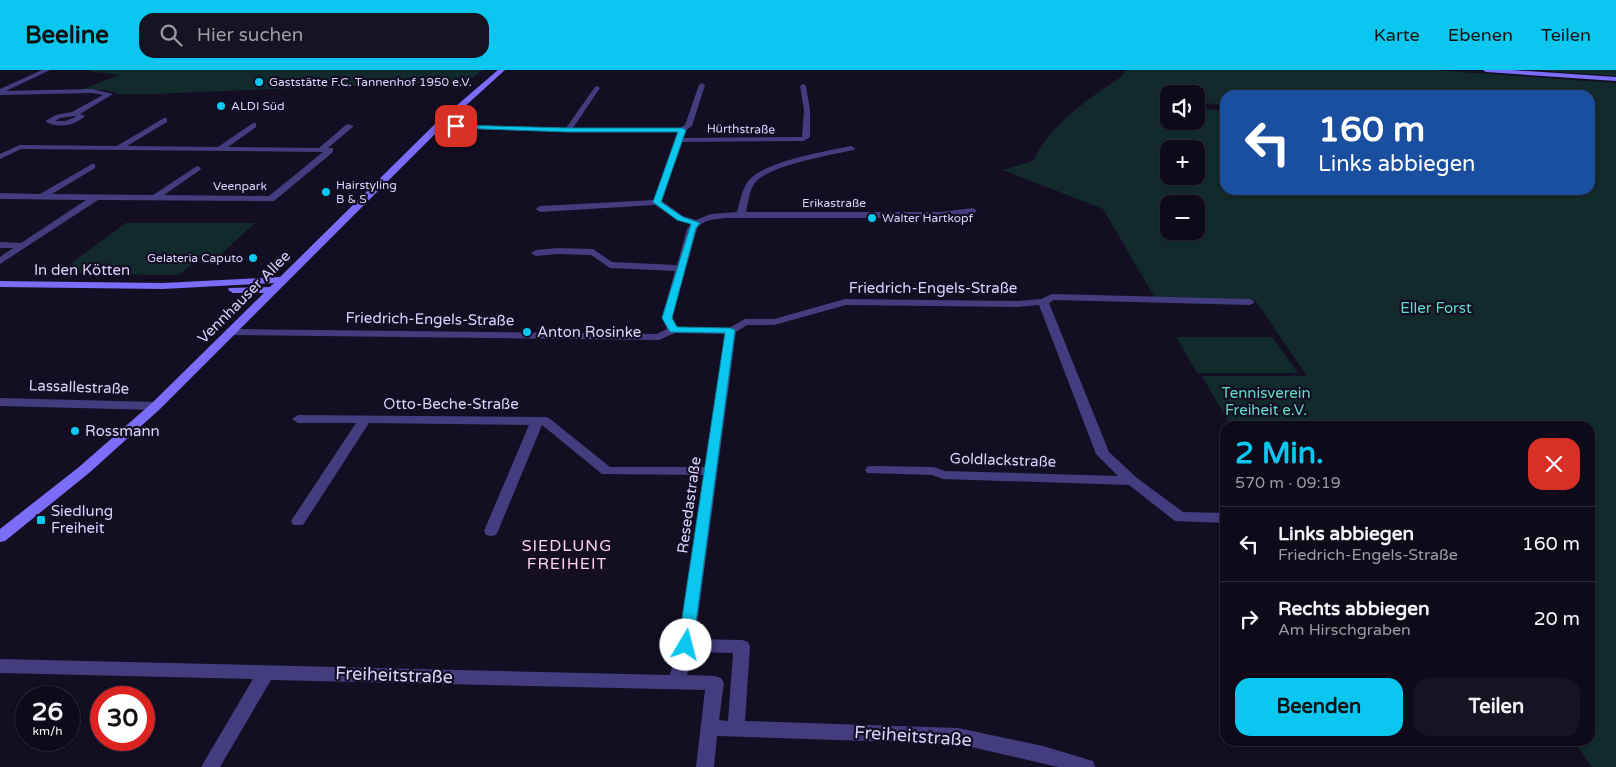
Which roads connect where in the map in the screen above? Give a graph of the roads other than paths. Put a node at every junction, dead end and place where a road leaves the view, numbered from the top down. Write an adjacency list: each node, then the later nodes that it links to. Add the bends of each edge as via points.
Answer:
1 (46, 70): 8 (street)
2 (502, 70): 13 (main road, Vennhauser Allee)
3 (1486, 70): 4 (main road)
4 (1616, 79)
5 (702, 85): 15 (street, via 688,126)
6 (803, 86): 16 (street, Hürthstraße, via 807,110 804,139)
7 (597, 88): 14 (street)
8 (0, 92): 9 (street, via 92,91 110,94)
9 (74, 114)
10 (164, 120): 17 (street)
11 (253, 125): 18 (street)
12 (350, 126): 20 (street, Veenpark)
13 (438, 126): 14 (street); 38 (main road, Vennhauser Allee)
14 (568, 130): 15 (street)
15 (682, 130): 16 (street)
16 (678, 140): 28 (street)
17 (118, 148): 18 (street); 21 (street, via 20,146)
18 (220, 148): 20 (street)
19 (851, 148): 31 (street, via 787,164 750,182)
20 (322, 150): 27 (street, Veenpark, via 330,150 271,199)
21 (0, 157)
22 (92, 166): 25 (street)
23 (197, 168): 27 (street, Veenpark)
24 (0, 196): 25 (street, Veenpark)
25 (42, 196): 26 (street, Veenpark)
26 (96, 197): 27 (street, Veenpark); 34 (street)
27 (155, 198)
28 (657, 202): 29 (street); 32 (street, via 680,218)
29 (540, 209)
30 (973, 211): 31 (street, Erikastraße, via 942,216)
31 (741, 214): 32 (street, Erikastraße, via 711,217)
32 (696, 223): 37 (street)
33 (0, 245): 34 (street)
34 (23, 246): 36 (street)
35 (536, 253): 37 (street, via 593,252 610,265)
36 (0, 261)
37 (681, 268): 44 (street, via 667,318)
38 (283, 280): 40 (main road, In den Kötten); 41 (main road, Vennhauser Allee)
39 (0, 284): 40 (main road, In den Kötten)
40 (164, 286): 41 (main road, In den Kötten, via 171,289)
41 (273, 290): 46 (main road, Vennhauser Allee)
42 (1043, 302): 43 (street, Friedrich-Engels-Straße, via 1052,298); 45 (street, Friedrich-Engels-Straße, via 845,302 774,322 745,322); 54 (street, via 1103,454)
43 (1250, 302)
44 (673, 330): 45 (street, Friedrich-Engels-Straße); 46 (street, Friedrich-Engels-Straße, via 659,337)
45 (730, 330): 53 (street, Resedastraße)
46 (231, 332): 48 (main road, Vennhauser Allee)
47 (0, 402): 48 (street, Lassallestraße)
48 (156, 406): 58 (main road, Vennhauser Allee, via 84,470)
49 (298, 419): 50 (street, Otto-Beche-Straße)
50 (366, 420): 51 (street, Otto-Beche-Straße); 56 (street, Otto-Beche-Straße)
51 (537, 421): 53 (street, Otto-Beche-Straße, via 545,421 607,471); 57 (street, Otto-Beche-Straße)
52 (872, 470): 54 (street, Goldlackstraße)
53 (710, 471): 59 (street, Resedastraße)
54 (1132, 481): 55 (street, via 1180,517)
55 (1220, 518)
56 (298, 521)
57 (491, 531)
58 (0, 537)
59 (686, 645): 62 (street, Resedastraße); 64 (street, via 742,647)
60 (0, 666): 61 (street, Freiheitstraße)
61 (267, 671): 62 (street, Freiheitstraße); 65 (street)
62 (677, 683): 63 (street, Freiheitstraße, via 715,683)
63 (709, 728): 64 (street, Freiheitstraße); 66 (street)
64 (736, 728): 67 (street, Freiheitstraße, via 958,736 1044,754)
65 (210, 767)
66 (705, 767)
67 (1086, 767)

